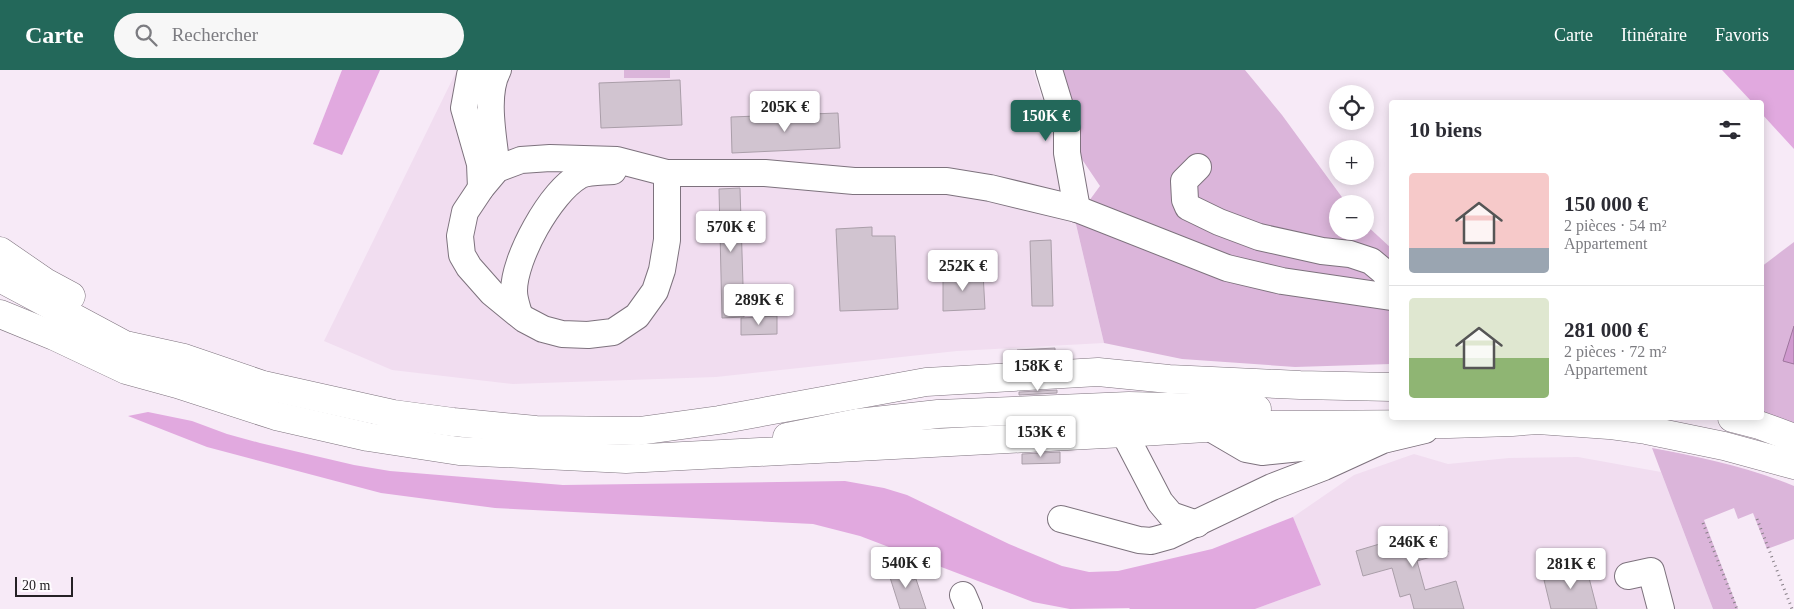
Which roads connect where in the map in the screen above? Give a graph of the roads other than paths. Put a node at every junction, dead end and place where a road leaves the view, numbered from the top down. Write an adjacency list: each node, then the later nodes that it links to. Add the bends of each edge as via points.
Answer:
1 (474, 70): 6 (street, via 470,75 464,108 480,164)
2 (498, 70): 6 (street, via 494,77 491,108)
3 (1049, 70): 7 (street, via 1067,129 1067,152)
4 (1198, 167): 10 (street, via 1184,181 1188,207 1259,237 1350,254 1370,261)
5 (655, 170): 6 (street, via 617,160 550,158 521,160); 7 (street, via 766,173 854,181 947,181); 14 (street, via 580,175 566,186 542,217 517,271 514,292); 14 (street, via 667,240 655,292 637,316 613,332 588,335 543,329)
6 (489, 179): 14 (street, via 465,212 460,236 462,255 492,293)
7 (1077, 209): 12 (street, via 1226,268 1282,281)
8 (0, 251): 15 (highway, via 45,282)
9 (0, 278): 15 (highway, via 125,345)
10 (1389, 278)
11 (0, 291): 16 (highway, via 49,320 142,363)
12 (1389, 297)
13 (0, 314): 16 (highway, via 126,370)
14 (518, 314)
15 (184, 358): 17 (highway, via 263,385 392,414 536,430 639,431 719,420 926,382 1098,372 1179,380)
16 (177, 384): 28 (highway, via 276,416 368,437 459,451 626,459)
17 (1389, 386)
18 (1389, 418): 28 (highway, via 1317,410 1110,406 938,414 858,423)
19 (1411, 420): 23 (highway)
20 (1525, 420): 23 (highway)
21 (1545, 420): 29 (highway, via 1646,430)
22 (1740, 420): 26 (highway)
23 (1449, 424): 24 (highway); 27 (street)
24 (1210, 428): 25 (highway); 27 (street, via 1246,449 1262,452)
25 (1124, 433): 28 (highway); 31 (street, via 1160,502 1171,515)
26 (1794, 438)
27 (1383, 440): 31 (street, via 1272,487)
28 (690, 456)
29 (1794, 465)
30 (1061, 519): 31 (street, via 1151,541)
31 (1197, 524)
32 (1628, 576): 33 (street, via 1652,571)
33 (1661, 609)

